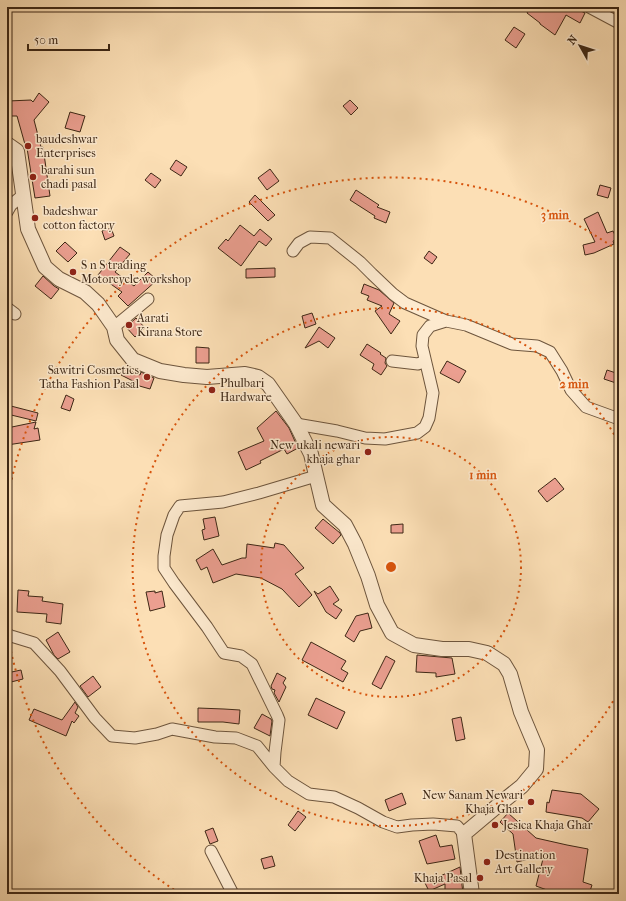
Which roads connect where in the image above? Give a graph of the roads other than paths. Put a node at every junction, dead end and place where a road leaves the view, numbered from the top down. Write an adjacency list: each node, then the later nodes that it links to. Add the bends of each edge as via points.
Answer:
1 (589, 7): 2 (street)
2 (619, 23)
3 (7, 144): 4 (street, via 17,152)
4 (23, 195): 5 (street, via 11,204); 9 (street, via 28,229 45,268 59,279 84,292 98,304)
5 (7, 212)
6 (293, 251): 8 (street, via 299,243 310,237 330,238 393,294)
7 (148, 299): 9 (street)
8 (446, 321): 11 (street, via 430,326 423,336); 12 (street, via 466,325 512,344 537,346 550,352 570,390 586,407)
9 (114, 327): 13 (street, via 117,340 133,360 160,371 206,377 245,374 258,377 268,384)
10 (392, 361): 11 (street, via 418,364)
11 (425, 361): 13 (street, via 433,393 429,418 425,427 417,433 385,439 365,438)
12 (619, 419)
13 (296, 424): 14 (street, via 311,454)
14 (316, 476): 16 (street, via 223,502 180,506 167,535 164,568 224,653 241,656 252,664 277,715 279,720); 17 (street, via 323,505 345,525 368,576 377,605 392,633 414,645 469,649 487,653 504,664 510,674 521,712 538,750 536,769 522,786)
15 (7, 634): 16 (street, via 34,643 112,736 135,738 172,729 236,738 257,746)
16 (274, 767): 17 (street, via 288,781 309,794 334,797 398,828 432,824 457,826)
17 (464, 834): 20 (street)
18 (211, 851): 19 (street)
19 (233, 894)
20 (472, 894)

